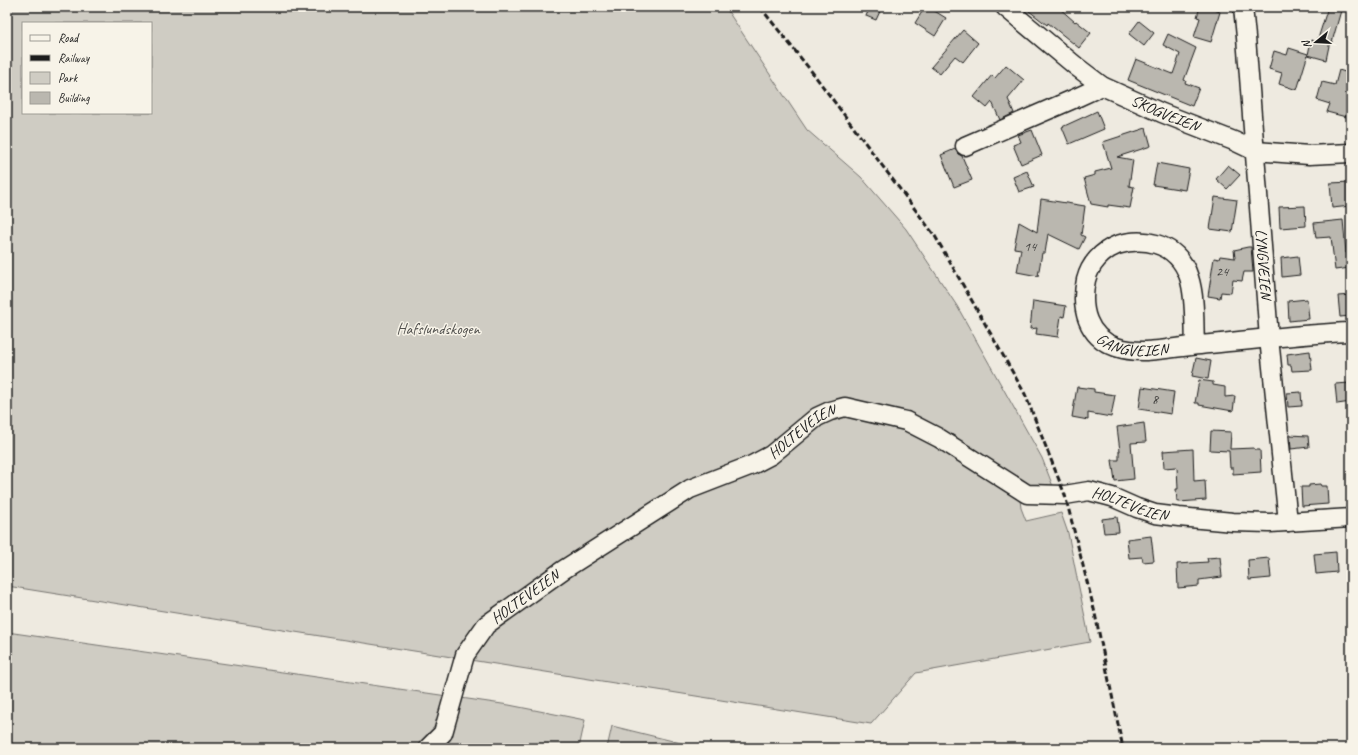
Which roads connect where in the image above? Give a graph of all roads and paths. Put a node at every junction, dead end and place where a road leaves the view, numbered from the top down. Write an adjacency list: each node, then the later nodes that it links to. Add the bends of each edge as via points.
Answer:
1 (1005, 7): 3 (street, SKOGVEIEN)
2 (1243, 7): 5 (street, LYNGVEIEN)
3 (1102, 86): 4 (street); 5 (street, SKOGVEIEN)
4 (965, 146)
5 (1255, 151): 6 (street, SKOGVEIEN, via 1309,155); 8 (street, LYNGVEIEN)
6 (1351, 153)
7 (1351, 332): 8 (street, GANGVEIEN)
8 (1268, 338): 9 (street, GANGVEIEN); 11 (street, LYNGVEIEN)
9 (1195, 345): 9 (street, GANGVEIEN, via 1137,351 1116,347 1099,337 1084,310 1087,278 1090,268 1099,257 1114,246 1136,241 1164,247 1176,256 1182,262 1191,283)
10 (1351, 518): 11 (street, HOLTEVEIEN)
11 (1288, 522): 12 (street, HOLTEVEIEN, via 1234,522 1167,516 1088,491 1065,495 1027,494 939,438 906,421 844,407 817,417 771,455 690,490 563,570 486,625 465,655 443,733)
12 (428, 748)

